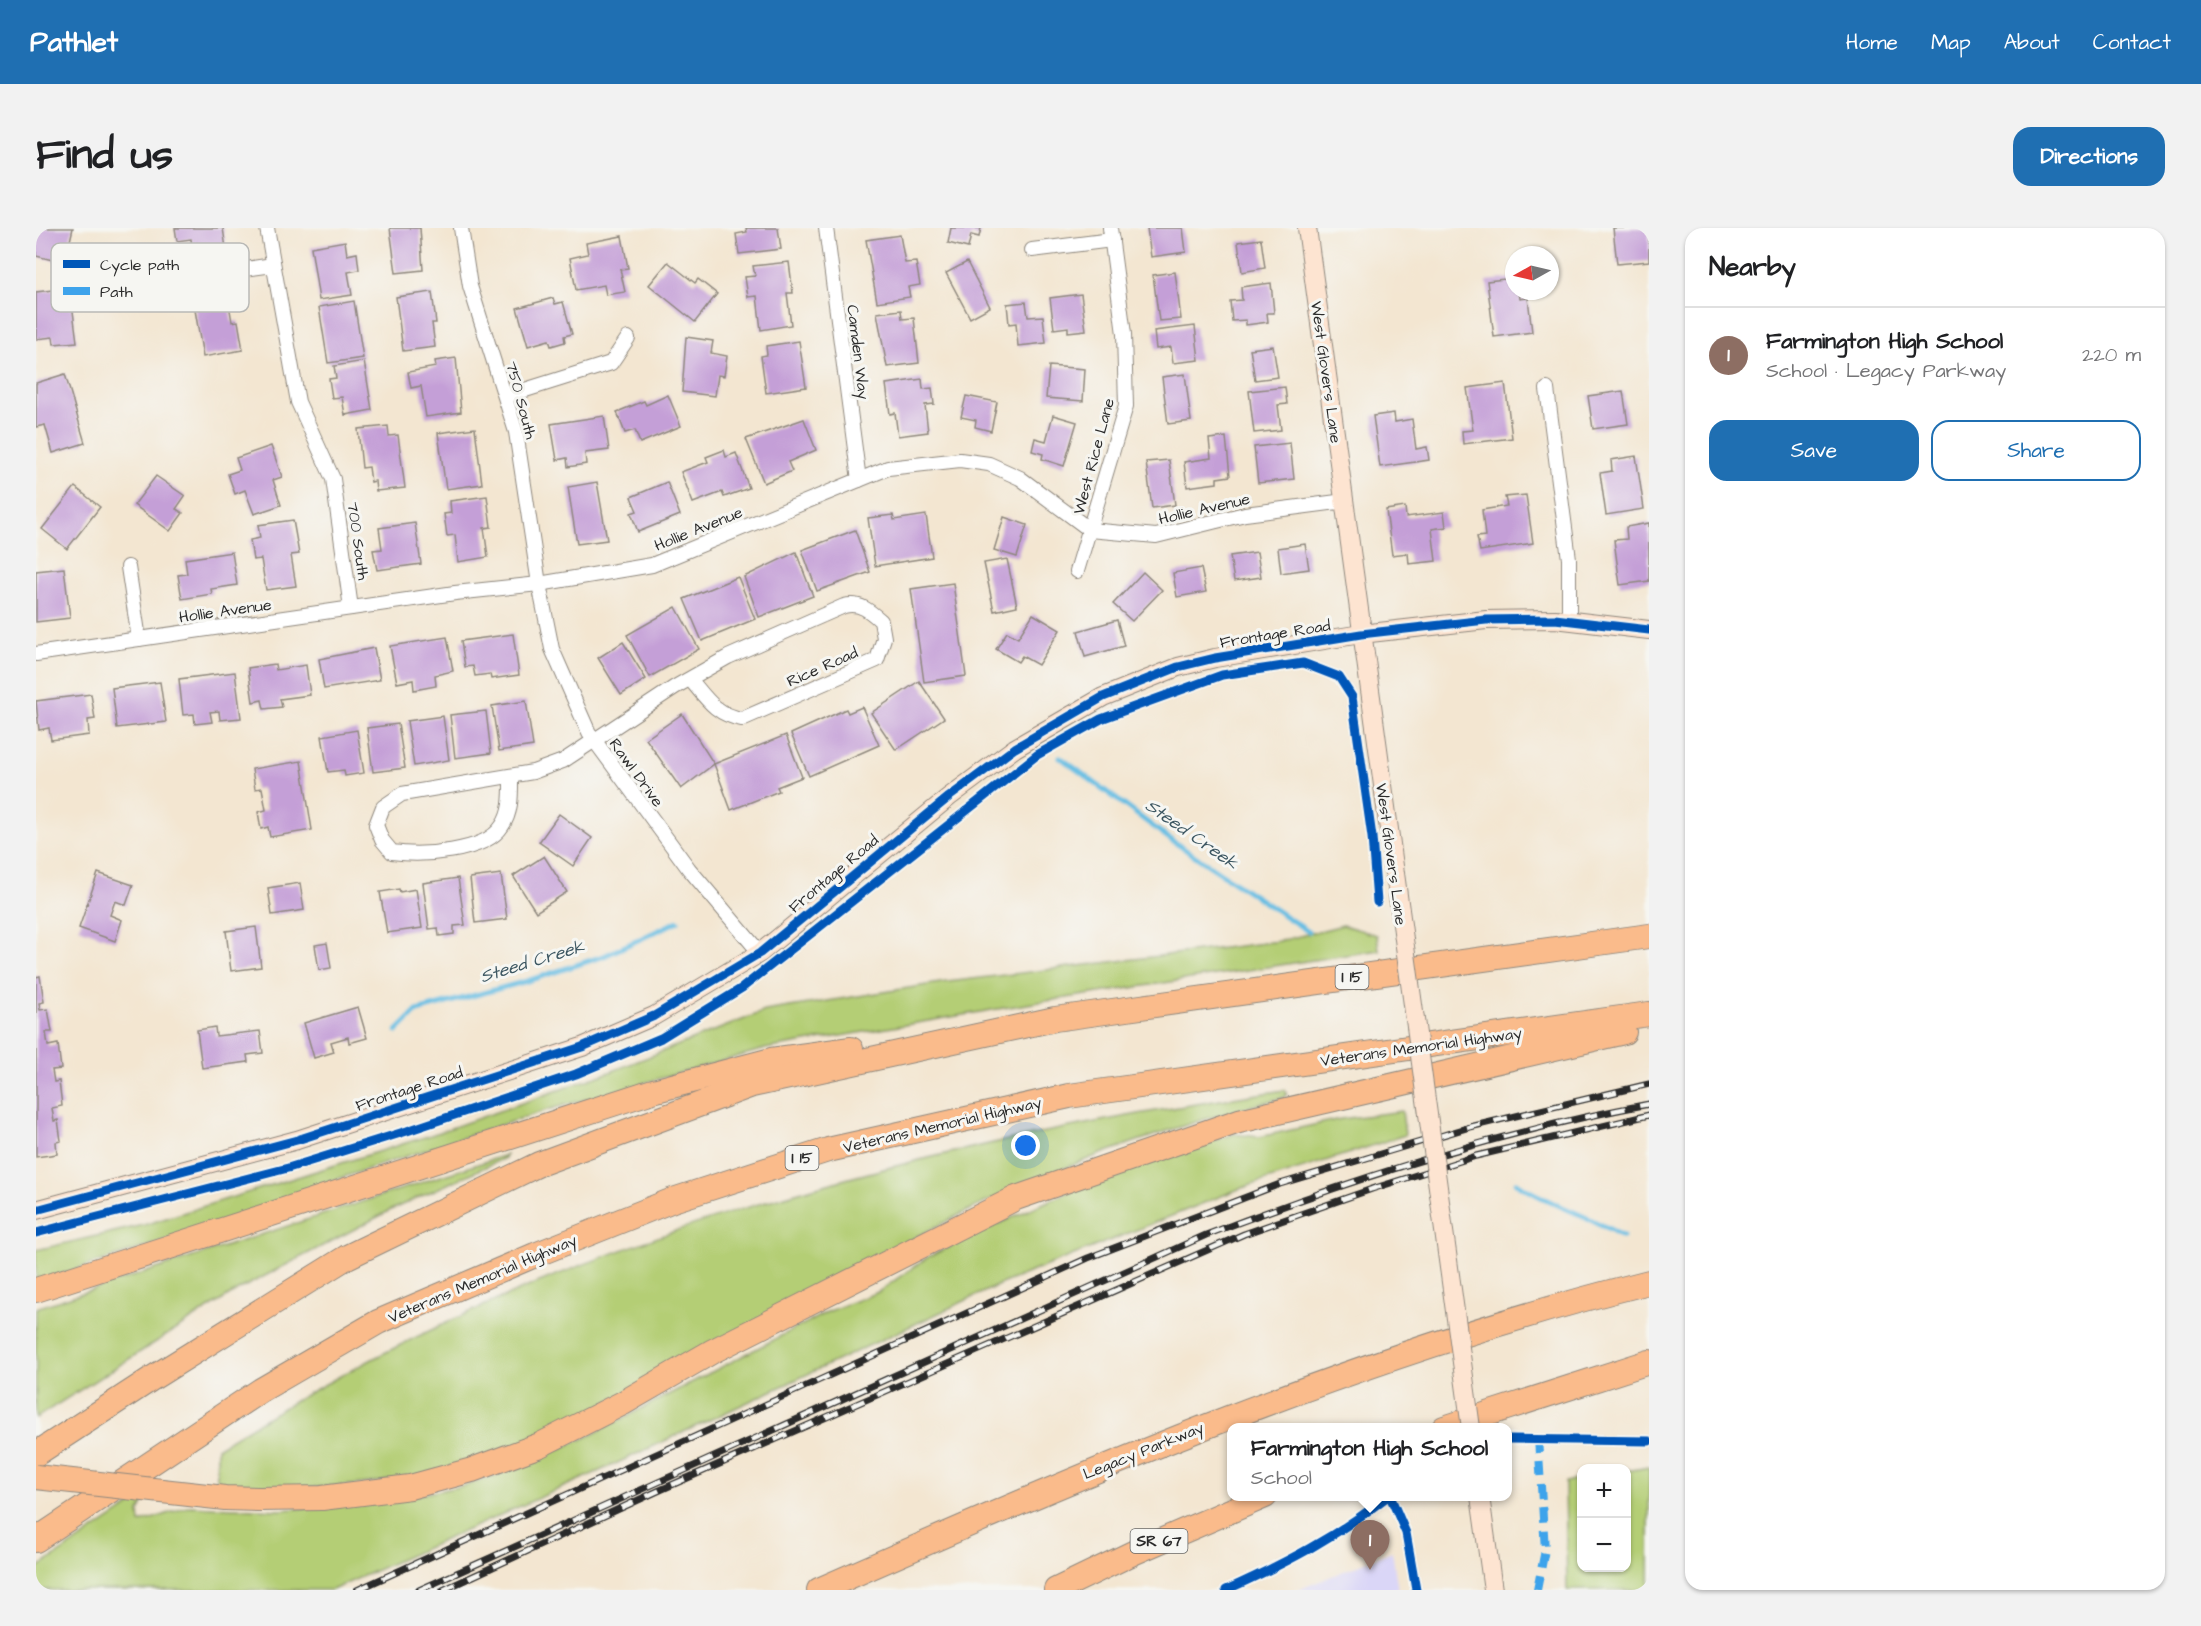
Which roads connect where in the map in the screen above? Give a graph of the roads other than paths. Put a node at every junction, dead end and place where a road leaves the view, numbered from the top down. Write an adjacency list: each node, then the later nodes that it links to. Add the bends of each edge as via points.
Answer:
1 (267, 228): 7 (street, 700 South)
2 (461, 228): 11 (street, 750 South, via 470,286)
3 (826, 228): 12 (street, Camden Way)
4 (1307, 228): 13 (street, West Glovers Lane)
5 (1111, 234): 6 (street); 14 (street, West Rice Lane, via 1124,344 1126,406)
6 (1032, 250)
7 (273, 265): 8 (street); 18 (street, 700 South, via 298,402 333,478)
8 (249, 268)
9 (628, 338): 11 (street, via 611,363)
10 (1547, 389): 19 (street, via 1569,560)
11 (506, 396): 17 (street, 750 South, via 516,432)
12 (859, 480): 14 (street, Hollie Avenue, via 888,468 960,460 989,464 1020,478); 17 (street, Hollie Avenue, via 652,565)
13 (1345, 501): 14 (street, Hollie Avenue, via 1245,514 1156,536); 21 (street, West Glovers Lane)
14 (1090, 530): 16 (street, West Rice Lane)
15 (128, 567): 22 (street)
16 (1077, 571)
17 (539, 584): 18 (street, Hollie Avenue); 25 (street, Rawl Drive, via 552,649)
18 (351, 608): 22 (street, Hollie Avenue)
19 (1569, 620): 20 (street, Frontage Road); 21 (street, Frontage Road, via 1486,620)
20 (1649, 630)
21 (1361, 634): 28 (street, Frontage Road, via 1178,667 1103,697 1015,748 958,790); 37 (street, West Glovers Lane, bridge)
22 (139, 639): 23 (street, Hollie Avenue)
23 (36, 654)
24 (690, 679): 24 (street, Rice Road, via 728,657 844,606 861,606 881,621 884,638 877,660 742,719 715,710); 25 (street, Rice Road)
25 (594, 741): 26 (street, Rice Road, via 563,761); 28 (street, Rawl Drive, via 689,869)
26 (511, 776): 26 (street, Rice Road, via 510,805 503,826 492,837 468,847 414,855 392,852 382,840 376,825 383,807 402,794)
27 (1649, 936): 30 (highway, I 15)
28 (759, 953): 32 (street, Frontage Road, via 654,1016 582,1047 297,1140)
29 (1649, 1014): 42 (highway, Veterans Memorial Highway / I 15, via 1069,1096 828,1150 684,1196 378,1322 261,1390)
30 (1055, 1019): 34 (highway, via 771,1060 653,1091); 38 (highway, I 15, via 752,1085 539,1164 347,1257)
31 (1649, 1026): 39 (highway, bridge, via 1239,1121 1017,1198 713,1352 540,1445 472,1470 410,1487 322,1498 225,1498)
32 (36, 1210)
33 (1649, 1282): 43 (highway, Legacy Parkway, via 1441,1341 1172,1437)
34 (36, 1290)
35 (1649, 1362): 36 (highway)
36 (1460, 1423)
37 (1469, 1423)
38 (36, 1454)
39 (36, 1478)
40 (1256, 1501): 44 (highway, SR 67)
41 (1481, 1501): 45 (street)
42 (36, 1540)
43 (819, 1590)
44 (1056, 1590)
45 (1493, 1590)

